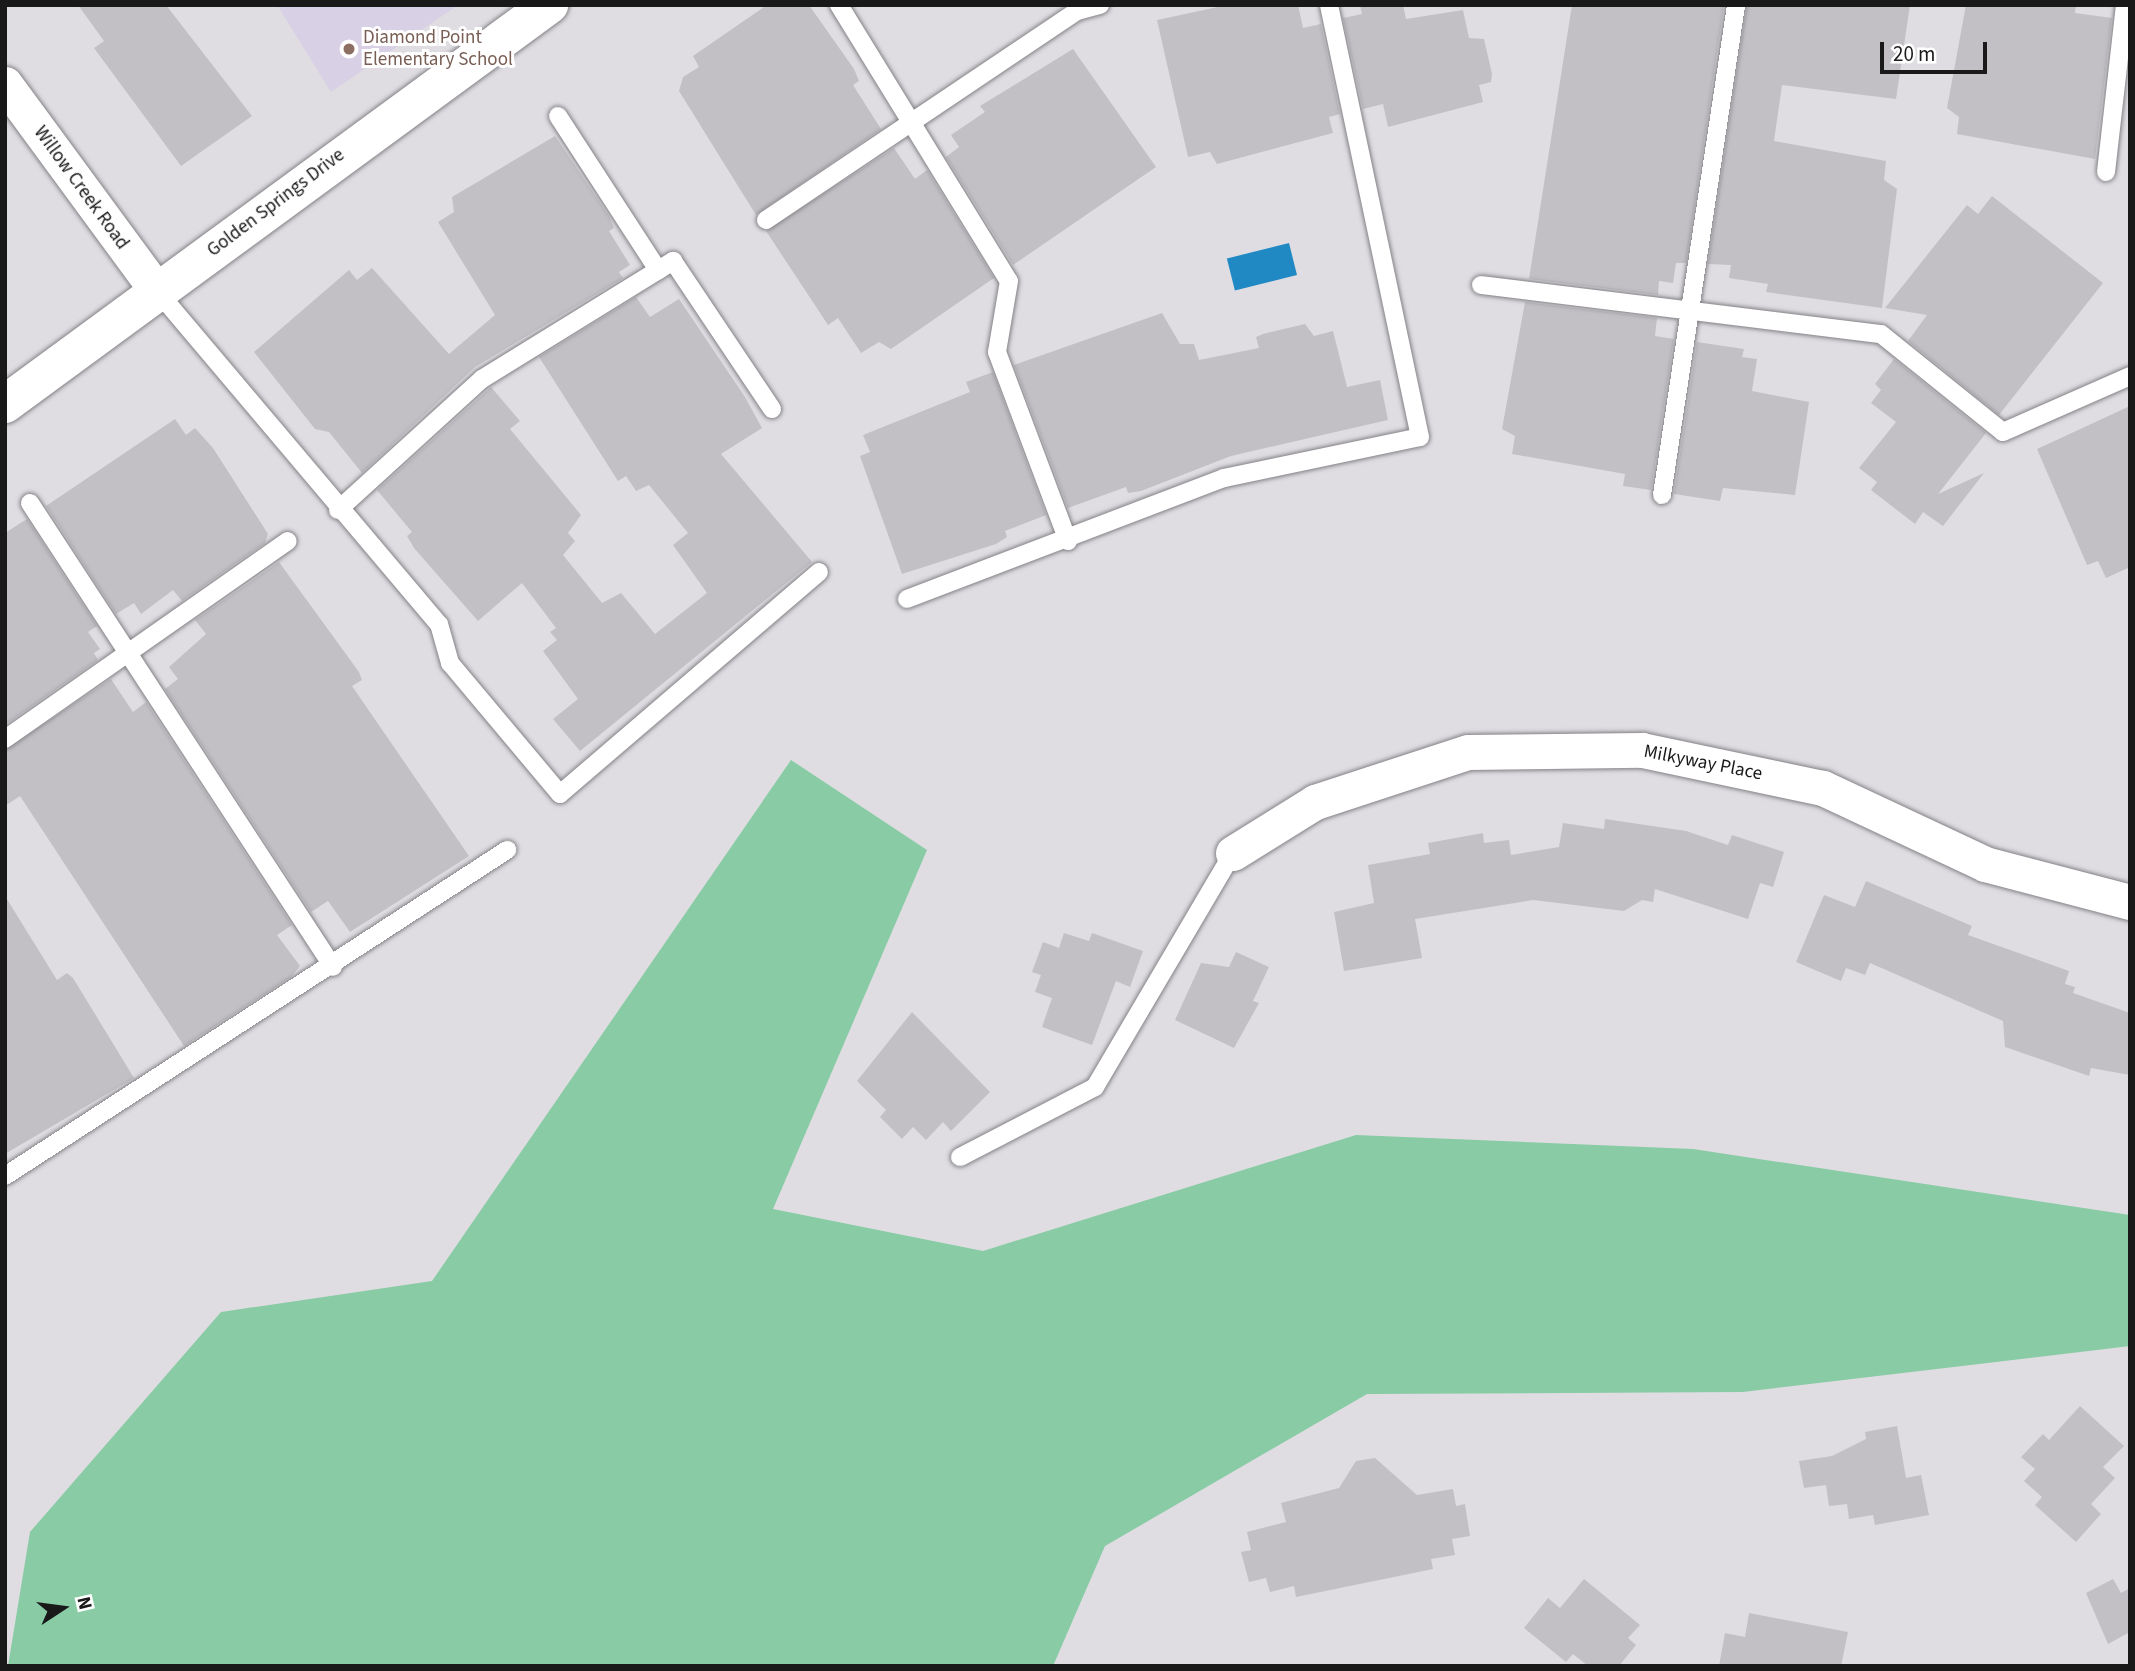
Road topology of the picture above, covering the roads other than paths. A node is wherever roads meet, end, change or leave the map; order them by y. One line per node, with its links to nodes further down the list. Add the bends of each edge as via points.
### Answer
1 (549, 5): 14 (main road, Golden Springs Drive)
2 (839, 5): 9 (lane)
3 (1100, 5): 9 (lane, via 1077,11)
4 (1329, 5): 23 (lane, via 1420,437 1224,478)
5 (1736, 5): 15 (lane)
6 (2126, 10): 10 (lane)
7 (5, 84): 14 (street, Willow Creek Road)
8 (558, 116): 12 (lane)
9 (908, 123): 11 (lane); 23 (lane, via 1009,281 997,352)
10 (2106, 173)
11 (766, 220)
12 (659, 270): 18 (lane, via 673,261); 21 (lane, via 482,379)
13 (1481, 285): 15 (lane)
14 (158, 292): 17 (main road, Golden Springs Drive); 21 (lane)
15 (1690, 311): 16 (lane, via 1881,334 2003,432); 19 (lane)
16 (2130, 376)
17 (5, 404)
18 (772, 409)
19 (1662, 495)
20 (30, 503): 26 (lane)
21 (338, 510): 24 (lane, via 439,624 450,663 560,794)
22 (288, 541): 26 (lane)
23 (1068, 541): 25 (lane)
24 (819, 572)
25 (907, 599)
26 (127, 654): 27 (lane); 31 (lane)
27 (5, 739)
28 (508, 850): 31 (lane)
29 (1233, 853): 30 (street, Milkyway Place, via 1315,802 1468,752 1642,750 1823,788 1986,864); 32 (lane, via 1095,1087)
30 (2130, 902)
31 (333, 967): 33 (lane)
32 (960, 1157)
33 (5, 1176)

